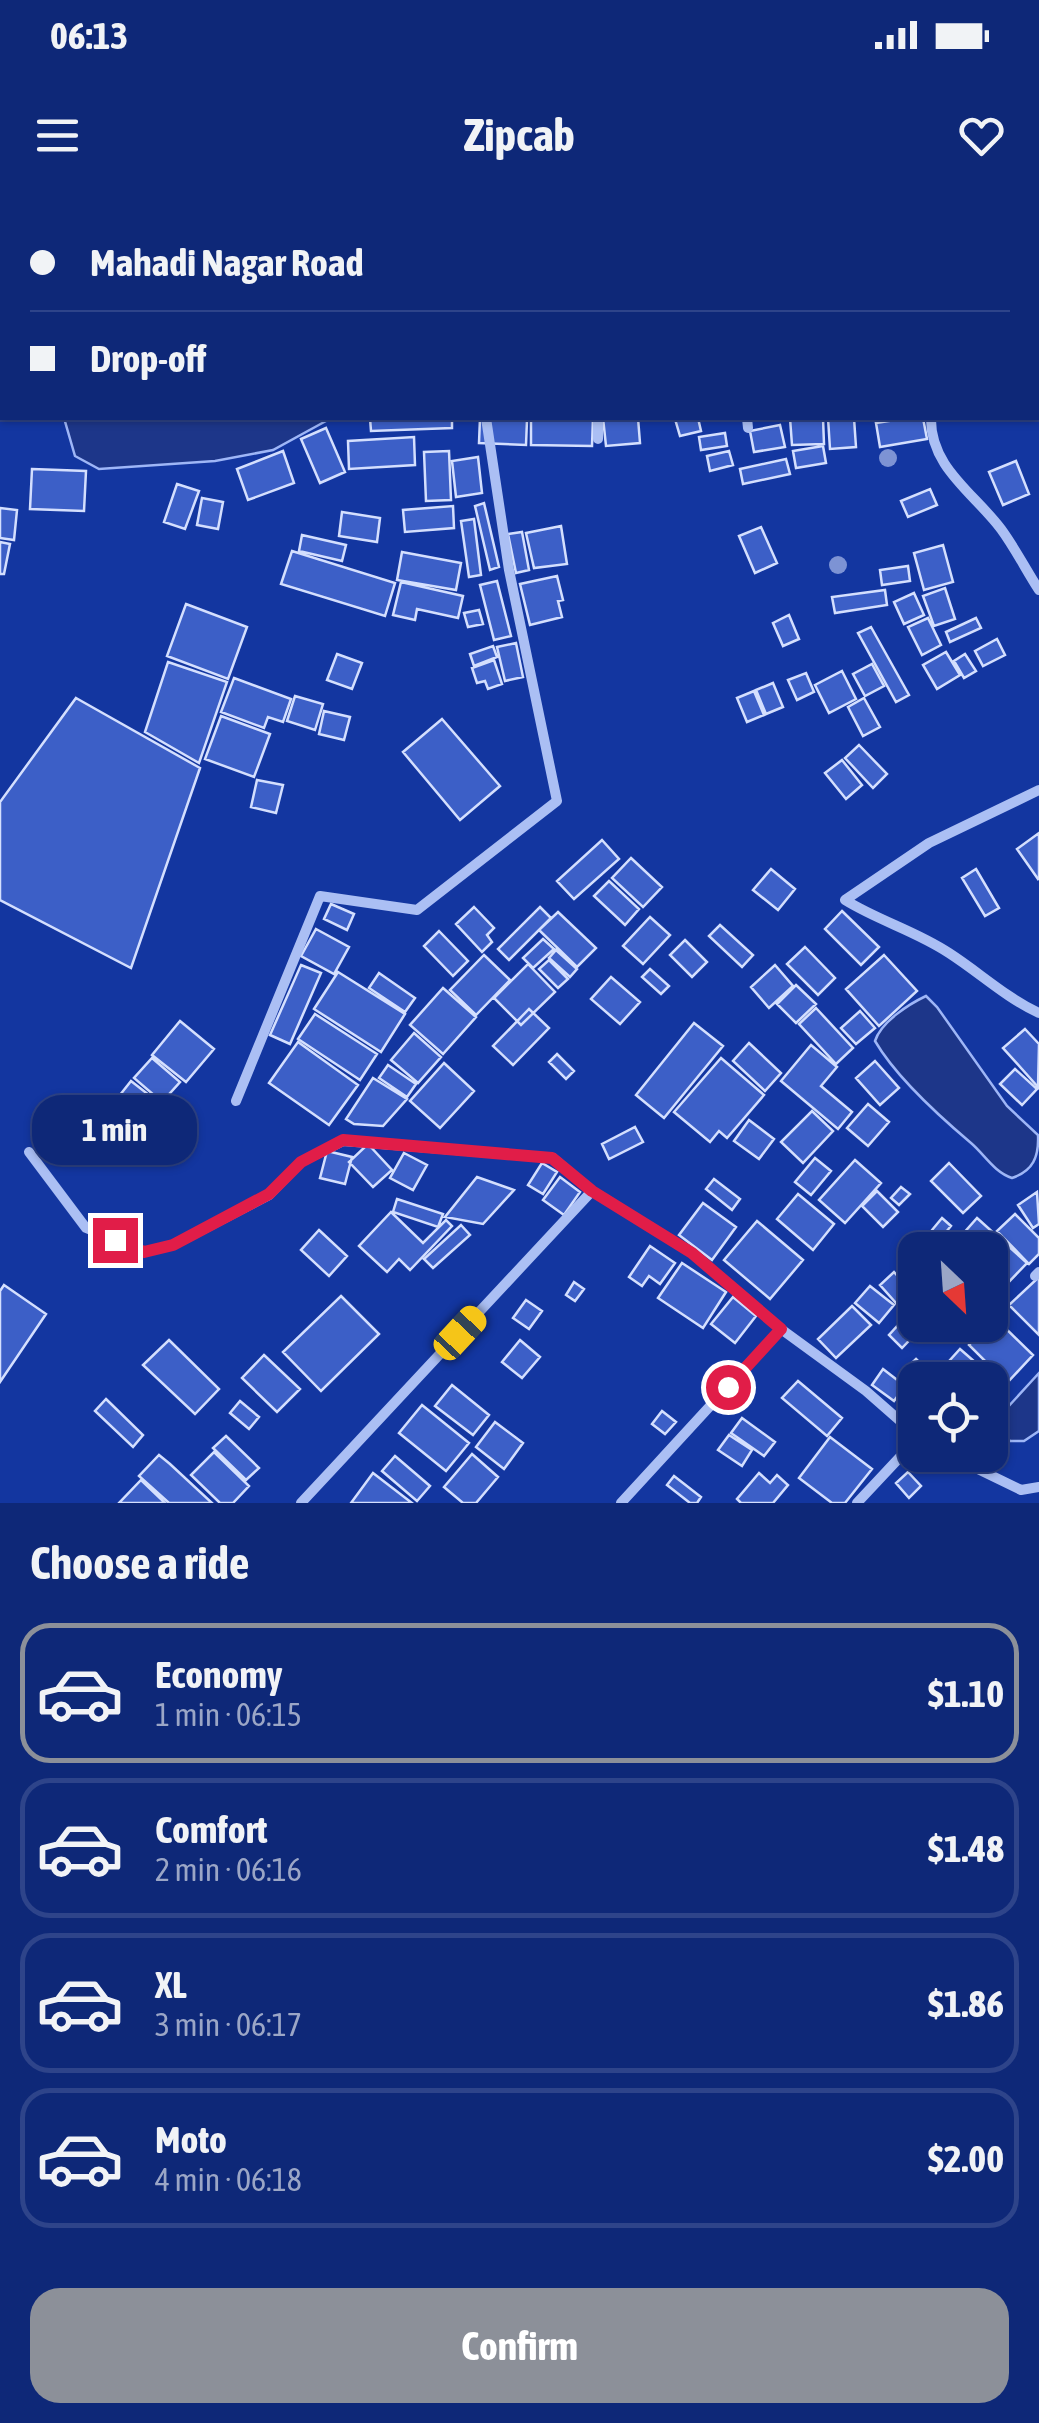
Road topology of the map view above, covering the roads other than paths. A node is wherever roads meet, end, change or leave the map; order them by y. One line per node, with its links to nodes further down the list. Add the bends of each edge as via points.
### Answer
1 (486, 420): 8 (street, via 509,570 557,800 417,910 320,896)
2 (598, 420): 4 (street)
3 (931, 420): 5 (street, via 940,458 1003,532)
4 (598, 438)
5 (1039, 590)
6 (1039, 790): 7 (street, via 930,843 845,900 928,940)
7 (1039, 1013)
8 (236, 1101)
9 (29, 1152): 10 (street, via 86,1228 144,1252 173,1245 269,1194 301,1162 343,1140 552,1158)
10 (592, 1191): 11 (street, via 692,1253); 16 (street)
11 (781, 1329): 12 (street); 17 (street)
12 (898, 1422)
13 (898, 1457): 18 (street)
14 (984, 1472): 15 (street, via 1021,1490)
15 (1039, 1487)
16 (301, 1503)
17 (621, 1503)
18 (857, 1503)

